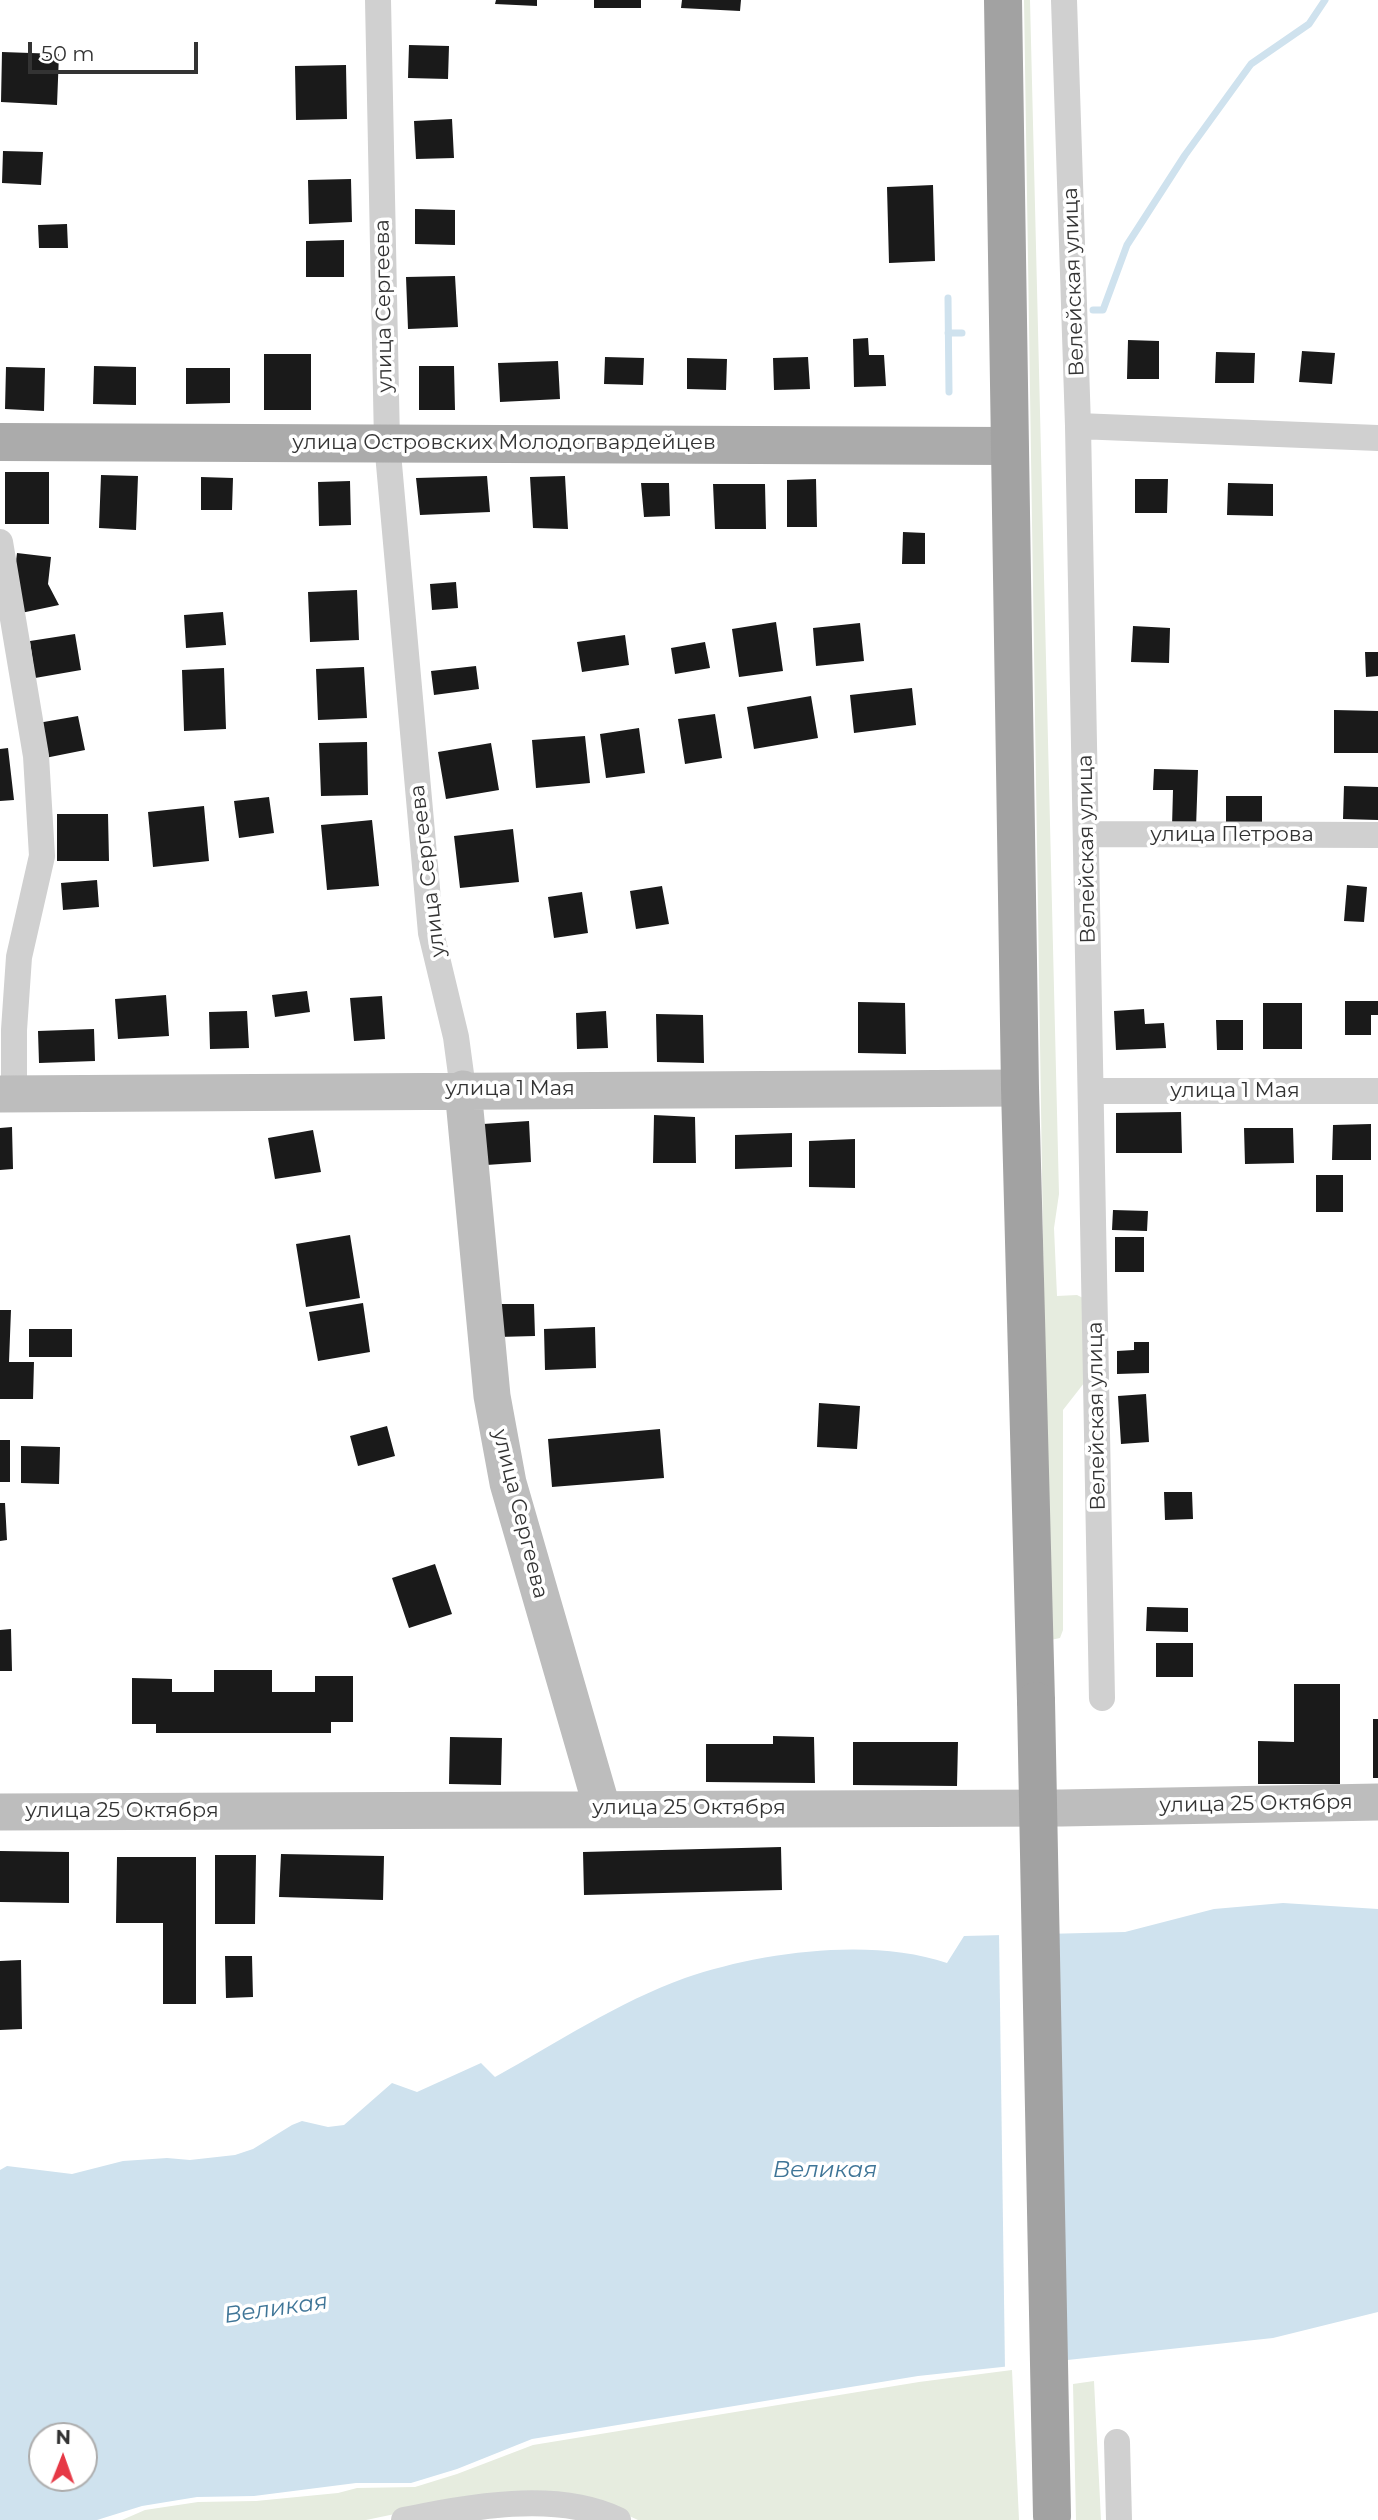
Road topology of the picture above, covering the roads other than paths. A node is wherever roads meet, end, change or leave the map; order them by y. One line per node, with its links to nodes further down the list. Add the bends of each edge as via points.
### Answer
1 (377, 0): 7 (street, улица Сергеева)
2 (1003, 0): 8 (highway)
3 (1065, 0): 4 (street, Велейская улица)
4 (1078, 426): 5 (street); 10 (street, Велейская улица)
5 (1378, 438)
6 (0, 442): 7 (main road, улица Островских Молодогвардейцев)
7 (387, 442): 8 (main road, улица Островских Молодогвардейцев); 13 (street, улица Сергеева, via 431,933 456,1037)
8 (1009, 446): 12 (highway)
9 (0, 542): 16 (street, via 36,756 42,856 19,957)
10 (1086, 834): 11 (street, улица Петрова); 14 (street, Велейская улица)
11 (1378, 835)
12 (1020, 1088): 13 (main road, улица 1 Мая); 22 (highway, bridge)
13 (463, 1089): 16 (main road, улица 1 Мая); 19 (main road, улица Сергеева, via 492,1396 508,1483)
14 (1092, 1091): 15 (street, улица 1 Мая); 17 (street, Велейская улица)
15 (1378, 1091)
16 (7, 1094)
17 (1102, 1698)
18 (1378, 1802): 19 (main road, улица 25 Октября)
19 (602, 1808): 20 (main road, улица 25 Октября)
20 (0, 1812)
21 (1117, 2442): 25 (street)
22 (1052, 2518)
23 (404, 2520): 24 (street, via 458,2509 544,2503)
24 (618, 2520)
25 (1119, 2520)

